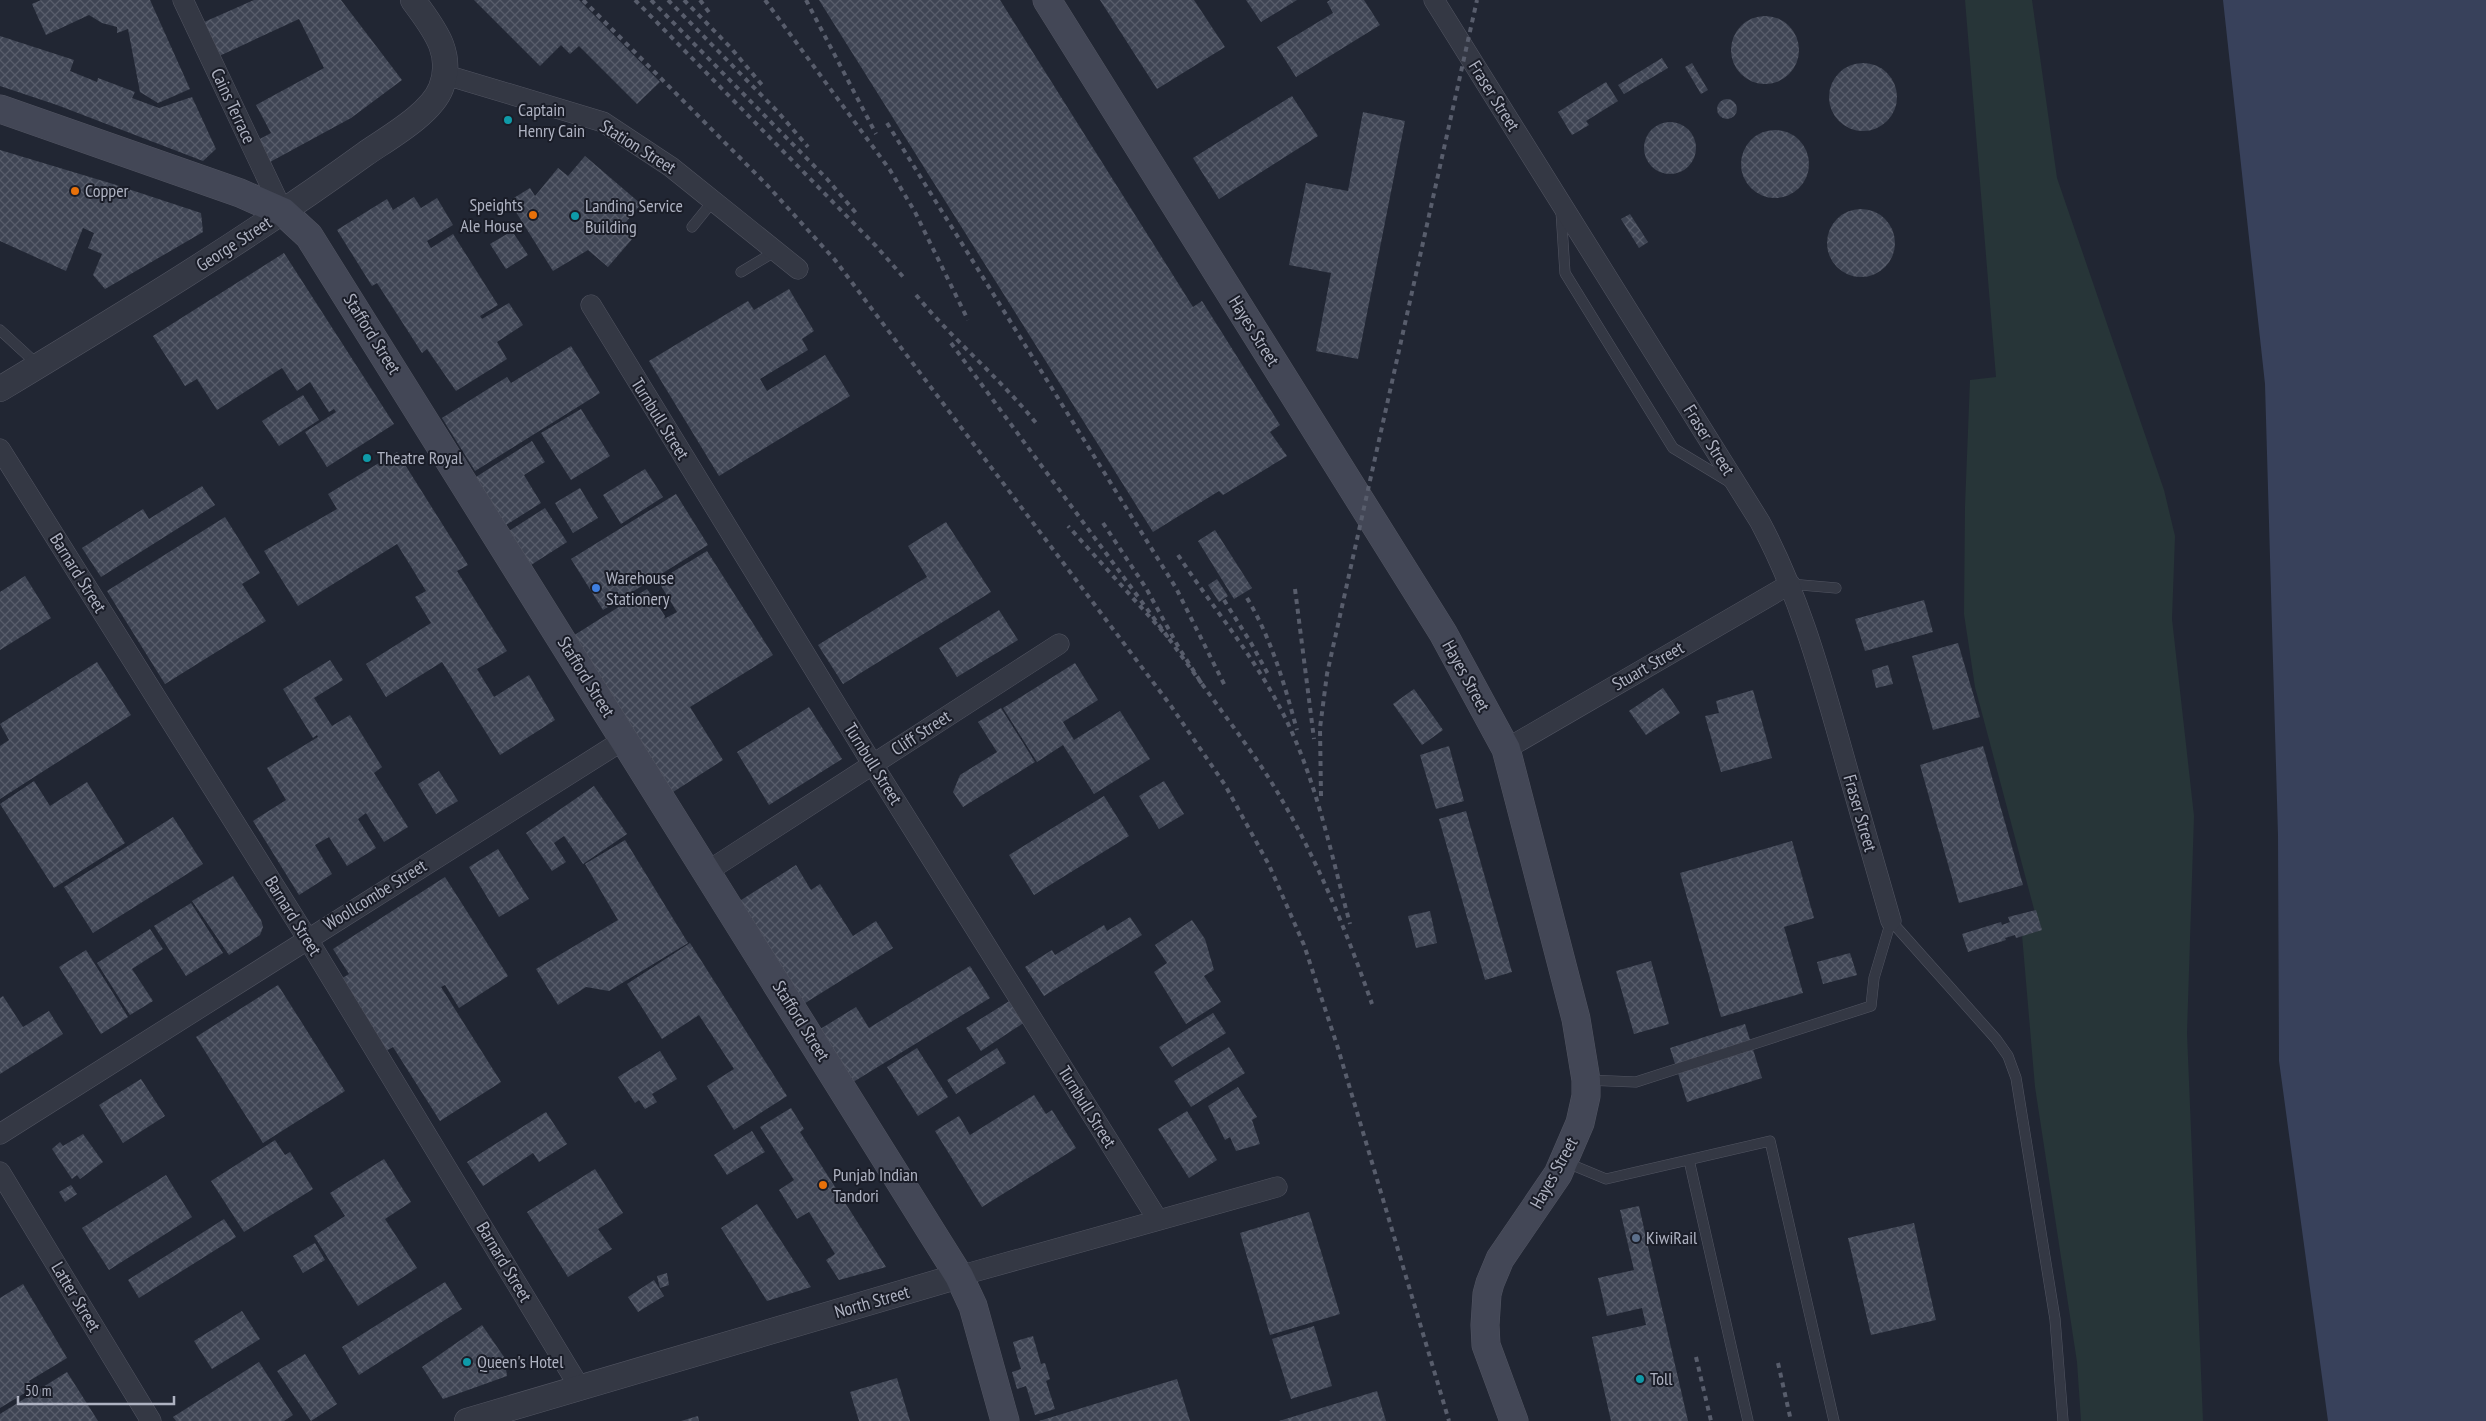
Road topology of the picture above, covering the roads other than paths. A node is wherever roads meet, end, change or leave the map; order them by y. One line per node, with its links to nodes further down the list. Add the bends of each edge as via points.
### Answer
1 (183, 0): 9 (street, Cains Terrace)
2 (412, 0): 5 (street, via 445,50)
3 (1047, 0): 24 (main road, Hayes Street, via 1443,634)
4 (1434, 0): 8 (street, Fraser Street)
5 (446, 75): 7 (street, Station Street, via 603,122 671,167); 9 (street, George Street, via 441,90 426,109)
6 (0, 109): 9 (main road, Stafford Street, via 240,193)
7 (714, 201): 10 (lane); 11 (street, Station Street)
8 (1561, 203): 19 (street, Fraser Street); 19 (lane, via 1566,272 1673,448)
9 (283, 212): 16 (street, George Street); 23 (main road, Stafford Street, via 320,251)
10 (692, 227)
11 (776, 251): 12 (street, Station Street); 13 (lane)
12 (798, 269)
13 (740, 272)
14 (590, 305): 25 (street, Turnbull Street)
15 (0, 330): 16 (lane)
16 (39, 366): 17 (street, George Street)
17 (0, 389)
18 (0, 449): 28 (street, Barnard Street)
19 (1738, 487): 20 (street, Fraser Street, via 1760,522)
20 (1790, 584): 21 (lane); 24 (street, Stuart Street); 27 (street, Fraser Street, via 1818,666)
21 (1836, 588)
22 (1059, 644): 25 (street, Cliff Street)
23 (625, 739): 26 (main road, Stafford Street); 28 (street, Woollcombe Street)
24 (1506, 749): 29 (main road, Hayes Street, via 1576,1019)
25 (873, 765): 26 (street, Cliff Street); 35 (street, Turnbull Street)
26 (708, 871): 36 (main road, Stafford Street)
27 (1891, 921): 29 (lane, via 1874,978 1871,1006 1636,1082); 44 (lane, via 1996,1039 2008,1056 2016,1078 2055,1319)
28 (307, 938): 30 (street, Woollcombe Street); 37 (street, Barnard Street)
29 (1586, 1080): 32 (main road, Hayes Street, via 1580,1123)
30 (0, 1134)
31 (1689, 1160): 32 (lane, via 1606,1179); 42 (lane); 43 (lane, via 1770,1141)
32 (1564, 1162): 41 (main road, Hayes Street, via 1500,1259 1490,1283 1486,1345)
33 (0, 1172): 38 (street, Latter Street)
34 (1277, 1187): 35 (street, North Street)
35 (1158, 1220): 36 (street, North Street)
36 (959, 1276): 37 (street, North Street); 40 (main road, Stafford Street, via 973,1306)
37 (580, 1388): 39 (street, North Street)
38 (151, 1421)
39 (467, 1421)
40 (1005, 1421)
41 (1514, 1421)
42 (1748, 1421)
43 (1834, 1421)
44 (2063, 1421)

